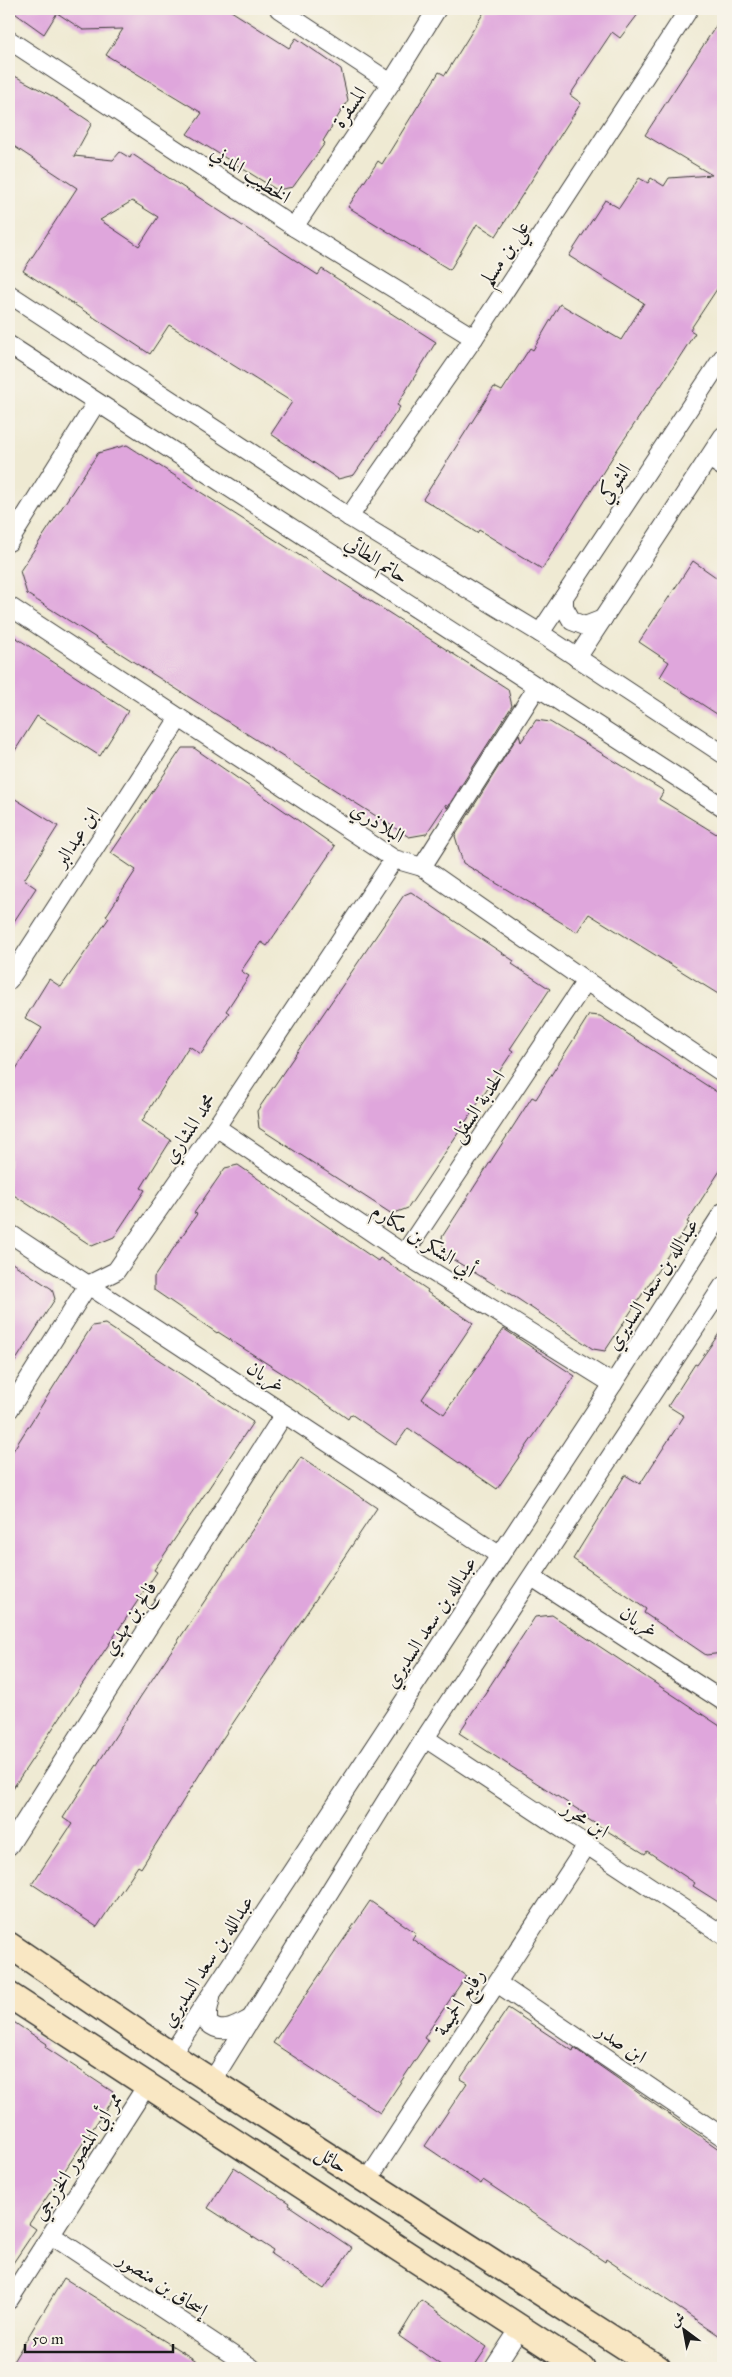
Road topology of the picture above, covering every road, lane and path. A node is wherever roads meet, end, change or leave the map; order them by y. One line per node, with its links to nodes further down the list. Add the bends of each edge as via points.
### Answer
1 (279, 9): 5 (street)
2 (437, 9): 5 (street, المسفرة)
3 (689, 9): 8 (street, علي بن مسلم)
4 (9, 40): 6 (street, الخطيب المدني)
5 (391, 83): 6 (street, المسفرة)
6 (294, 227): 8 (street, الخطيب المدني)
7 (9, 294): 14 (street, حاتم الطائي)
8 (474, 338): 14 (street, علي بن مسلم)
9 (9, 346): 11 (street, حاتم الطائي)
10 (723, 357): 16 (street, الشوكي)
11 (96, 403): 15 (street); 21 (street, حاتم الطائي)
12 (723, 436): 13 (street)
13 (716, 463): 18 (street)
14 (349, 517): 19 (street, حاتم الطائي)
15 (9, 542)
16 (564, 597): 18 (street, via 564,607 572,621 585,626); 19 (street, الشوكي)
17 (9, 606): 22 (street, البلاذري)
18 (602, 619): 20 (street)
19 (540, 633): 20 (street, حاتم الطائي)
20 (577, 658): 23 (street, حاتم الطائي)
21 (537, 687): 24 (street, حاتم الطائي); 26 (street)
22 (179, 718): 25 (street, البلاذري); 27 (street, ابن عبدالبر)
23 (723, 754)
24 (723, 807)
25 (394, 859): 26 (street, البلاذري); 30 (street, محمد المشاري)
26 (422, 867): 28 (street, البلاذري)
27 (9, 980)
28 (586, 981): 29 (street, البلاذري); 33 (street, الحدبة السفلى)
29 (723, 1073)
30 (216, 1127): 33 (street, أبي الشكر بن مكارم); 34 (street, محمد المشاري, via 116,1271)
31 (723, 1212): 36 (street, عبدالله بن سعد السديري)
32 (9, 1233): 34 (street, غريان)
33 (404, 1254): 36 (street, أبي الشكر بن مكارم)
34 (88, 1285): 37 (street); 38 (street, غريان)
35 (723, 1286): 40 (street)
36 (613, 1384): 39 (street, عبدالله بن سعد السديري)
37 (9, 1410)
38 (284, 1414): 39 (street, غريان); 44 (street, فالح بن مهدي)
39 (499, 1555): 48 (street, عبدالله بن سعد السديري)
40 (532, 1577): 41 (street, غريان); 42 (street)
41 (723, 1700)
42 (425, 1738): 43 (street, ابن محرز); 50 (street)
43 (587, 1845): 45 (street, ابن محرز); 47 (street, رفايع الحميمة)
44 (9, 1846)
45 (723, 1936)
46 (9, 1945): 51 (street, حائل)
47 (497, 1983): 54 (street, ابن صدر); 55 (street, رفايع الحميمة)
48 (213, 1992): 50 (street, via 208,2011 208,2023 213,2028 223,2031); 51 (street, عبدالله بن سعد السديري)
49 (9, 1995): 53 (street, حائل)
50 (250, 2019): 52 (street)
51 (171, 2055): 52 (street, حائل)
52 (212, 2082): 55 (street, حائل)
53 (148, 2085): 56 (street, ممر أبي المنصور الخزرجي); 58 (street, حائل)
54 (723, 2137)
55 (367, 2181): 62 (street, حائل)
56 (51, 2235): 57 (street, ممر أبي المنصور الخزرجي); 59 (street, إسحاق بن منصور)
57 (9, 2300)
58 (520, 2328): 60 (street); 61 (street, حائل)
59 (252, 2368)
60 (494, 2368)
61 (582, 2368)
62 (658, 2368)

